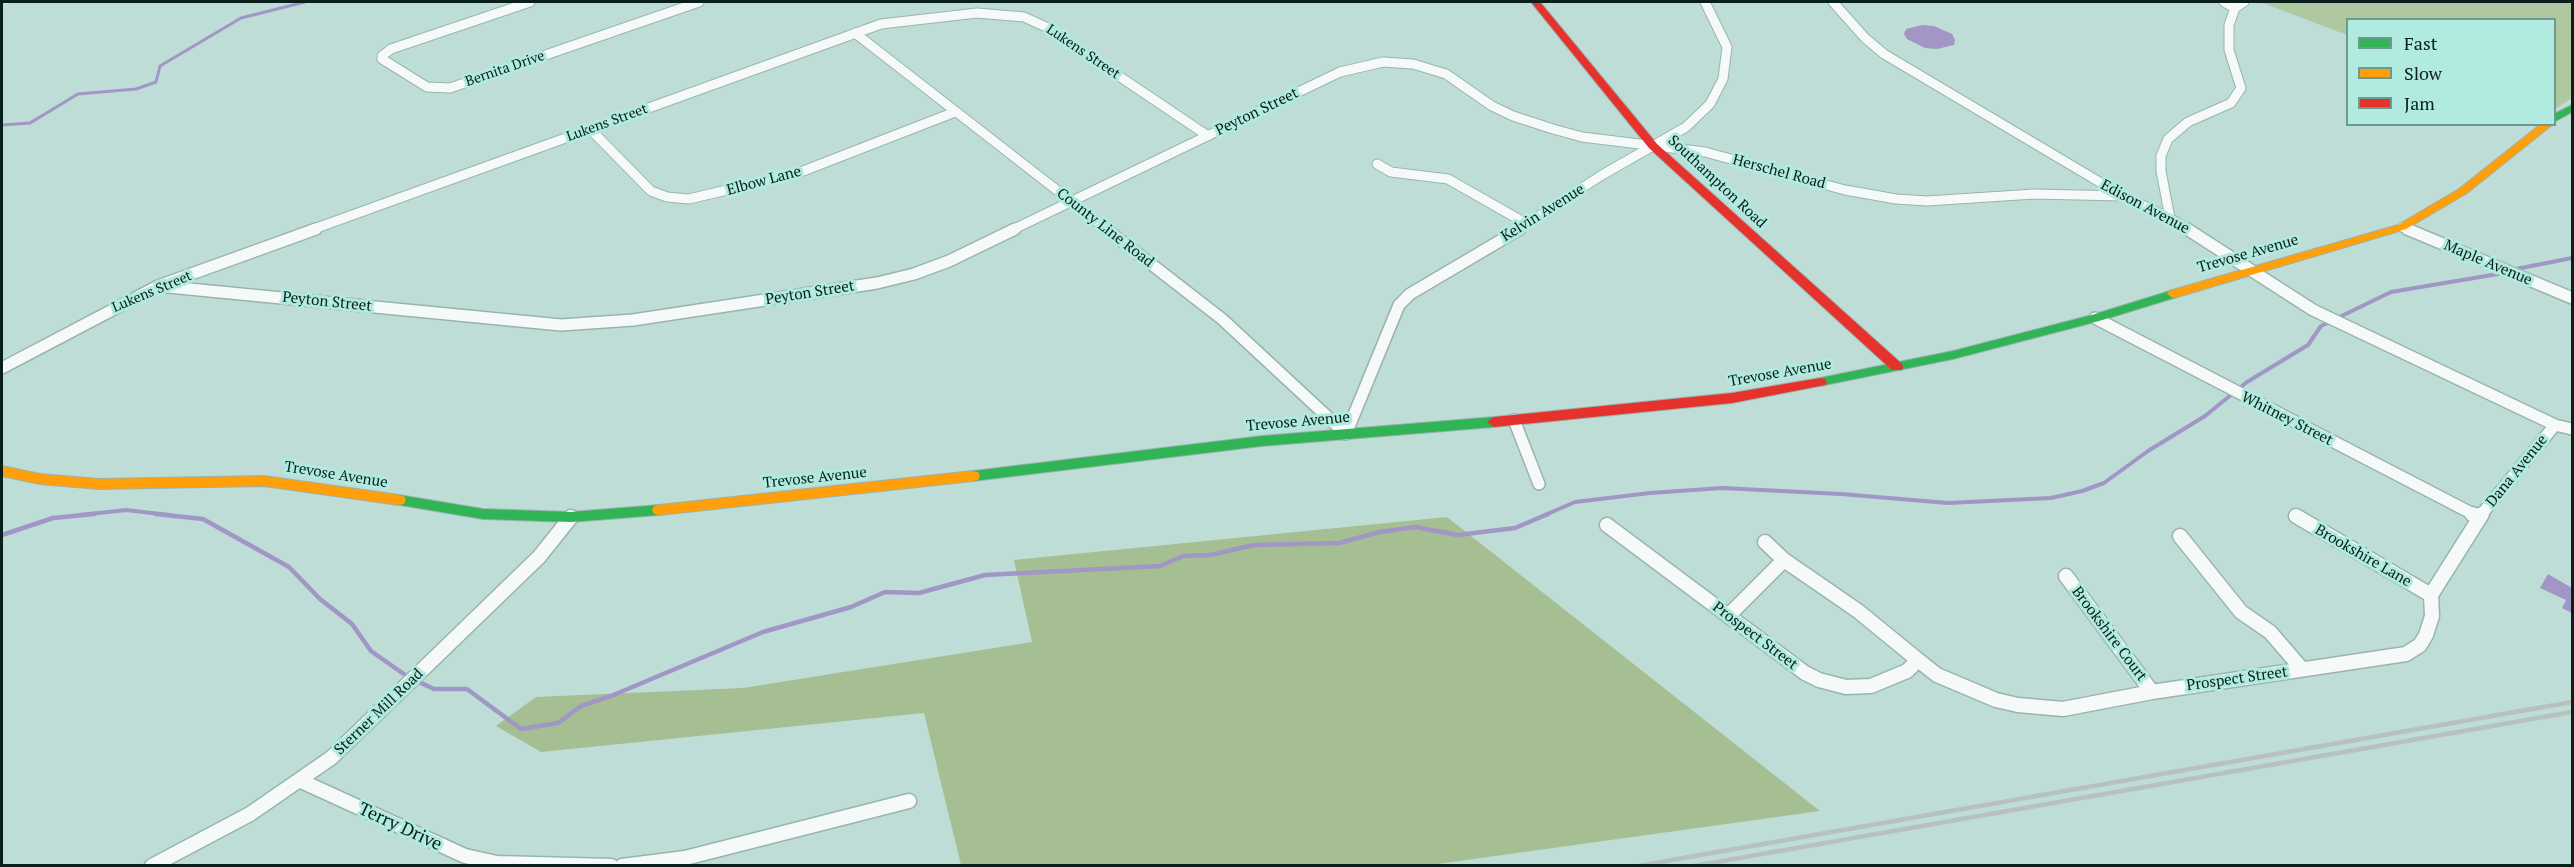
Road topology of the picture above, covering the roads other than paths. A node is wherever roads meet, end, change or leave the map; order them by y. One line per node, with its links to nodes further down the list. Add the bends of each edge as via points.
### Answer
1 (530, 2): 2 (street, Bernita Drive, via 391,49 382,59 427,87 450,88)
2 (699, 2)
3 (1535, 2): 17 (street, Southampton Road)
4 (1705, 2): 17 (street, Kelvin Avenue, via 1727,47 1723,79 1710,104 1686,127)
5 (1833, 2): 19 (street, Edison Avenue, via 1884,54)
6 (2224, 2): 8 (street)
7 (2244, 2): 8 (street)
8 (2235, 8): 21 (street, via 2229,25 2229,48 2241,88 2231,103 2188,122 2168,139 2161,163)
9 (855, 33): 12 (street, County Line Road); 15 (street, Lukens Street); 16 (street, Lukens Street, via 881,24 977,13 1024,17 1046,27)
10 (1416, 65): 16 (street, Peyton Street, via 1383,62 1340,72); 17 (street, Herschel Road, via 1446,74 1492,106 1532,123 1582,137)
11 (2572, 108): 13 (street)
12 (955, 112): 15 (street, Elbow Lane, via 798,172 689,199 651,191); 20 (street, County Line Road)
13 (2556, 119)
14 (2545, 126): 23 (street, Trevose Avenue, via 2463,191)
15 (590, 129): 25 (street, Lukens Street)
16 (1208, 136): 20 (street, Peyton Street)
17 (1653, 146): 19 (street, Herschel Road, via 1705,152 1845,190 1896,199 1928,201 2034,194); 22 (street, Kelvin Avenue); 28 (street, Southampton Road)
18 (1377, 164): 22 (street, via 1391,172 1448,179)
19 (2123, 196): 21 (street, Edison Avenue)
20 (1072, 202): 25 (street, Peyton Street, via 949,261 902,278 599,324 540,324); 33 (street, County Line Road, via 1222,319)
21 (2170, 218): 24 (street, Edison Avenue)
22 (1527, 224): 33 (street, Kelvin Avenue, via 1410,294 1399,305)
23 (2402, 227): 24 (street, Trevose Avenue); 26 (street, Maple Avenue)
24 (2251, 270): 27 (street, Trevose Avenue); 31 (street, Edison Avenue, via 2339,324)
25 (158, 286): 29 (street, Lukens Street)
26 (2572, 298)
27 (2095, 318): 28 (street, Trevose Avenue); 38 (street, Whitney Street)
28 (1897, 367): 30 (street, Trevose Avenue, via 1732,398)
29 (2, 368)
30 (1514, 420): 33 (street, Trevose Avenue); 35 (street)
31 (2555, 425): 32 (street, Edison Avenue); 38 (street, Dana Avenue)
32 (2572, 429)
33 (1346, 434): 37 (street, Trevose Avenue, via 801,496)
34 (2, 471): 37 (street, Trevose Avenue, via 99,484 264,481 443,510)
35 (1539, 484)
36 (2296, 516): 44 (street, Brookshire Lane)
37 (571, 517): 49 (street, Sterner Mill Road, via 539,557 348,743)
38 (2479, 517): 44 (street, Prospect Street)
39 (1607, 525): 45 (street, Prospect Street)
40 (2180, 536): 47 (street, via 2241,612 2270,632)
41 (1765, 542): 42 (street, Prospect Street)
42 (1784, 560): 45 (street); 46 (street, Prospect Street, via 1858,611)
43 (2066, 576): 48 (street, Brookshire Court)
44 (2431, 595): 47 (street, Prospect Street, via 2432,616 2426,635 2420,645 2406,654)
45 (1728, 616): 46 (street, Prospect Street, via 1805,673 1833,685 1883,683 1907,671)
46 (1918, 660): 48 (street, Prospect Street, via 1954,683 2018,705 2063,709)
47 (2302, 669): 48 (street, Prospect Street)
48 (2152, 692)
49 (301, 781): 51 (street, Sterner Mill Road, via 250,814); 52 (street, Terry Drive, via 465,856 497,863)
50 (909, 801): 53 (street, via 685,858)
51 (152, 866)
52 (611, 866)
53 (622, 866)

